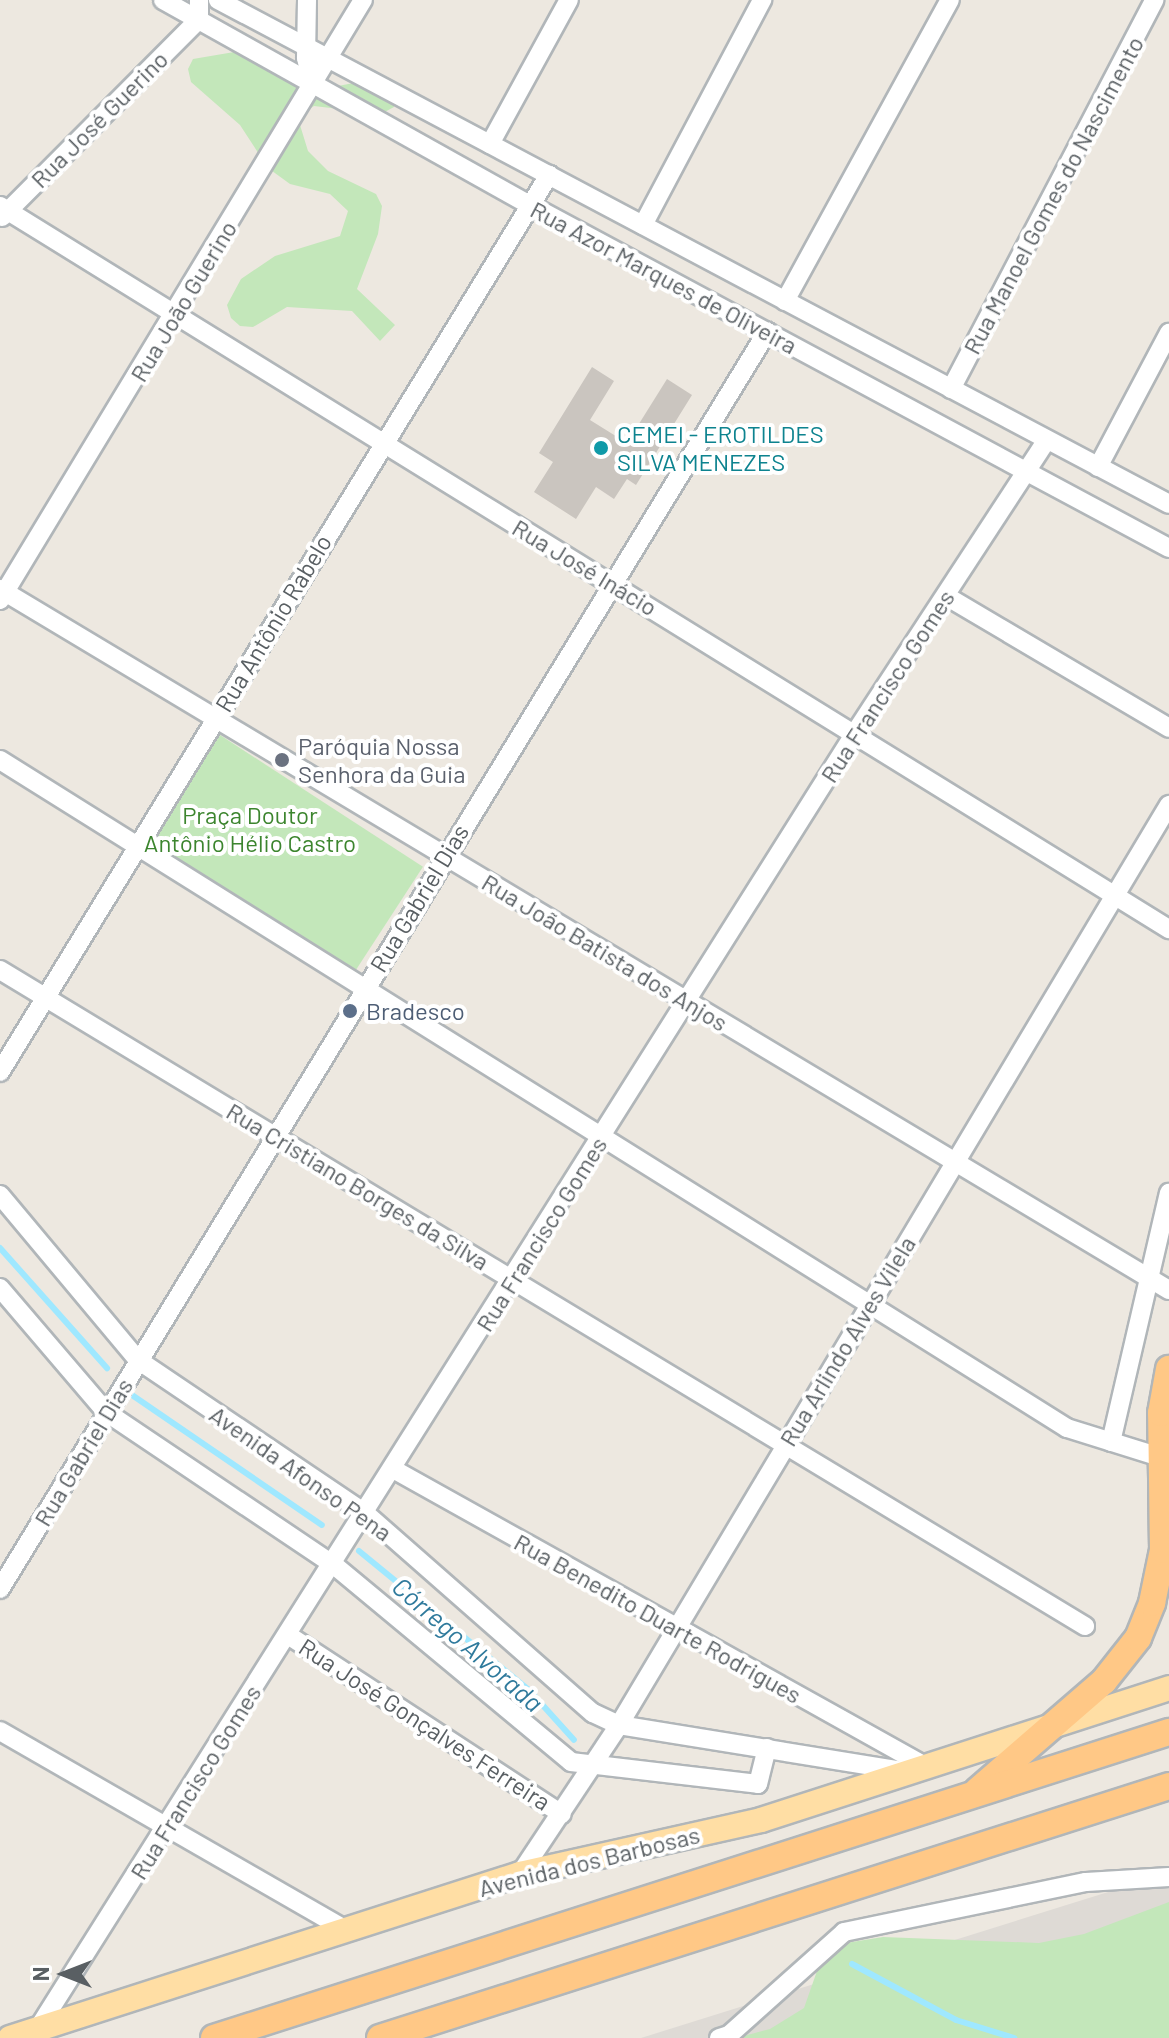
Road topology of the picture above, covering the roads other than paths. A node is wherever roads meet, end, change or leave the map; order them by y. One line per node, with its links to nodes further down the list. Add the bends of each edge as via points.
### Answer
1 (163, 0): 10 (street, Rua Azor Marques de Oliveira)
2 (199, 0): 10 (street)
3 (218, 0): 11 (street, Rua Azor Marques de Oliveira)
4 (307, 0): 11 (street)
5 (363, 0): 12 (street, Rua João Guerino)
6 (569, 0): 14 (street)
7 (762, 0): 18 (street)
8 (950, 0): 21 (street)
9 (1154, 0): 27 (street, Rua Manoel Gomes do Nascimento)
10 (199, 19): 13 (street, Rua Azor Marques de Oliveira); 17 (street, Rua José Guerino)
11 (306, 47): 12 (street, Rua Azor Marques de Oliveira); 13 (street)
12 (330, 60): 13 (street, Rua João Guerino); 14 (street, Rua Azor Marques de Oliveira)
13 (313, 86): 16 (street, Rua Azor Marques de Oliveira); 22 (street, Rua João Guerino)
14 (490, 144): 15 (street, Rua Azor Marques de Oliveira)
15 (549, 175): 16 (street, Rua Antônio Rabelo); 18 (street, Rua Azor Marques de Oliveira)
16 (530, 205): 20 (street, Rua Azor Marques de Oliveira); 29 (street, Rua Antônio Rabelo)
17 (3, 212): 22 (street, Rua José Inácio)
18 (643, 225): 19 (street, Rua Azor Marques de Oliveira)
19 (729, 271): 20 (street); 21 (street, Rua Azor Marques de Oliveira)
20 (710, 301): 23 (street, Rua Azor Marques de Oliveira)
21 (785, 301): 25 (street, Rua Azor Marques de Oliveira)
22 (176, 313): 29 (street, Rua José Inácio); 35 (street, Rua João Guerino)
23 (767, 332): 26 (street, Rua Azor Marques de Oliveira); 34 (street, Rua Gabriel Dias)
24 (1169, 333): 30 (street)
25 (889, 356): 26 (street); 27 (street, Rua Azor Marques de Oliveira)
26 (872, 388): 31 (street, Rua Azor Marques de Oliveira)
27 (951, 389): 28 (street, Rua Azor Marques de Oliveira)
28 (1047, 440): 30 (street, Rua Azor Marques de Oliveira); 31 (street, Rua Francisco Gomes)
29 (382, 443): 34 (street, Rua José Inácio); 37 (street, Rua Antônio Rabelo)
30 (1098, 467): 32 (street, Rua Azor Marques de Oliveira)
31 (1028, 472): 33 (street, Rua Azor Marques de Oliveira); 36 (street, Rua Francisco Gomes)
32 (1169, 504)
33 (1169, 548)
34 (613, 583): 39 (street, Rua José Inácio); 43 (street, Rua Gabriel Dias)
35 (2, 594): 37 (street, Rua João Batista dos Anjos)
36 (946, 596): 38 (street); 39 (street, Rua Francisco Gomes)
37 (216, 718): 42 (street, Rua Antônio Rabelo); 43 (street, Rua João Batista dos Anjos)
38 (1169, 728)
39 (855, 733): 44 (street, Rua José Inácio); 49 (street, Rua Francisco Gomes)
40 (0, 760): 42 (street)
41 (1169, 805): 44 (street, Rua Arlindo Alves Vilela)
42 (140, 846): 47 (street); 48 (street, Rua Antônio Rabelo)
43 (444, 856): 47 (street, Rua Gabriel Dias); 49 (street, Rua João Batista dos Anjos)
44 (1116, 894): 45 (street, Rua José Inácio); 53 (street, Rua Arlindo Alves Vilela)
45 (1169, 929)
46 (0, 970): 48 (street, Rua Cristiano Borges da Silva)
47 (365, 987): 51 (street); 52 (street, Rua Gabriel Dias)
48 (46, 998): 50 (street, Rua Antônio Rabelo); 52 (street, Rua Cristiano Borges da Silva)
49 (688, 1000): 51 (street, Rua Francisco Gomes); 53 (street, Rua João Batista dos Anjos)
50 (0, 1072)
51 (605, 1134): 56 (street, Rua Francisco Gomes); 60 (street)
52 (274, 1137): 56 (street, Rua Cristiano Borges da Silva); 61 (street, Rua Gabriel Dias)
53 (954, 1163): 57 (street, Rua João Batista dos Anjos); 60 (street, Rua Arlindo Alves Vilela)
54 (1169, 1193): 57 (street)
55 (0, 1195): 61 (street, Avenida Afonso Pena)
56 (514, 1278): 64 (street, Rua Cristiano Borges da Silva); 67 (street, Rua Francisco Gomes)
57 (1149, 1281): 59 (street, Rua João Batista dos Anjos); 65 (street)
58 (0, 1288): 63 (street)
59 (1169, 1290)
60 (868, 1307): 64 (street, Rua Arlindo Alves Vilela); 65 (street, via 1067,1428)
61 (138, 1360): 63 (street, Rua Gabriel Dias); 68 (street, Avenida Afonso Pena)
62 (1169, 1369): 66 (highway)
63 (106, 1412): 70 (street); 71 (street, Rua Gabriel Dias)
64 (787, 1442): 72 (street, Rua Cristiano Borges da Silva); 73 (street, Rua Arlindo Alves Vilela)
65 (1111, 1442): 66 (street)
66 (1160, 1457): 69 (highway)
67 (393, 1469): 68 (street, Rua Francisco Gomes); 73 (street, Rua Benedito Duarte Rodrigues)
68 (365, 1513): 70 (street, Rua Francisco Gomes); 76 (street, Avenida Afonso Pena, via 593,1713)
69 (1166, 1556): 77 (highway, via 1138,1638 1104,1681)
70 (334, 1565): 74 (street, Rua Francisco Gomes); 81 (street, via 571,1762)
71 (0, 1589)
72 (1085, 1626)
73 (673, 1629): 76 (street, Rua Arlindo Alves Vilela); 82 (street, Rua Benedito Duarte Rodrigues)
74 (288, 1635): 86 (street, Rua José Gonçalves Ferreira); 88 (street, Rua Francisco Gomes)
75 (1169, 1688): 77 (main road, Avenida dos Barbosas)
76 (619, 1725): 80 (street, Avenida Afonso Pena); 81 (street, Rua Arlindo Alves Vilela)
77 (1047, 1726): 82 (main road, Avenida dos Barbosas); 85 (highway)
78 (0, 1731): 88 (street)
79 (1169, 1732): 85 (highway)
80 (767, 1748): 82 (street, Avenida Afonso Pena); 83 (street)
81 (591, 1765): 83 (street); 86 (street, Rua Arlindo Alves Vilela)
82 (916, 1769): 87 (main road, Avenida dos Barbosas)
83 (758, 1784): 87 (street)
84 (1169, 1786): 95 (highway)
85 (971, 1796): 94 (highway)
86 (562, 1814): 89 (street, Rua Arlindo Alves Vilela)
87 (761, 1820): 89 (main road, Avenida dos Barbosas)
88 (165, 1829): 91 (street); 92 (street, Rua Francisco Gomes)
89 (520, 1874): 91 (main road, Avenida dos Barbosas)
90 (1169, 1877): 96 (street, via 1086,1882 844,1932 729,2035)
91 (348, 1931): 92 (main road, Avenida dos Barbosas)
92 (37, 2030): 93 (main road, Avenida dos Barbosas)
93 (10, 2038)
94 (214, 2038)
95 (380, 2038)
96 (719, 2038)

